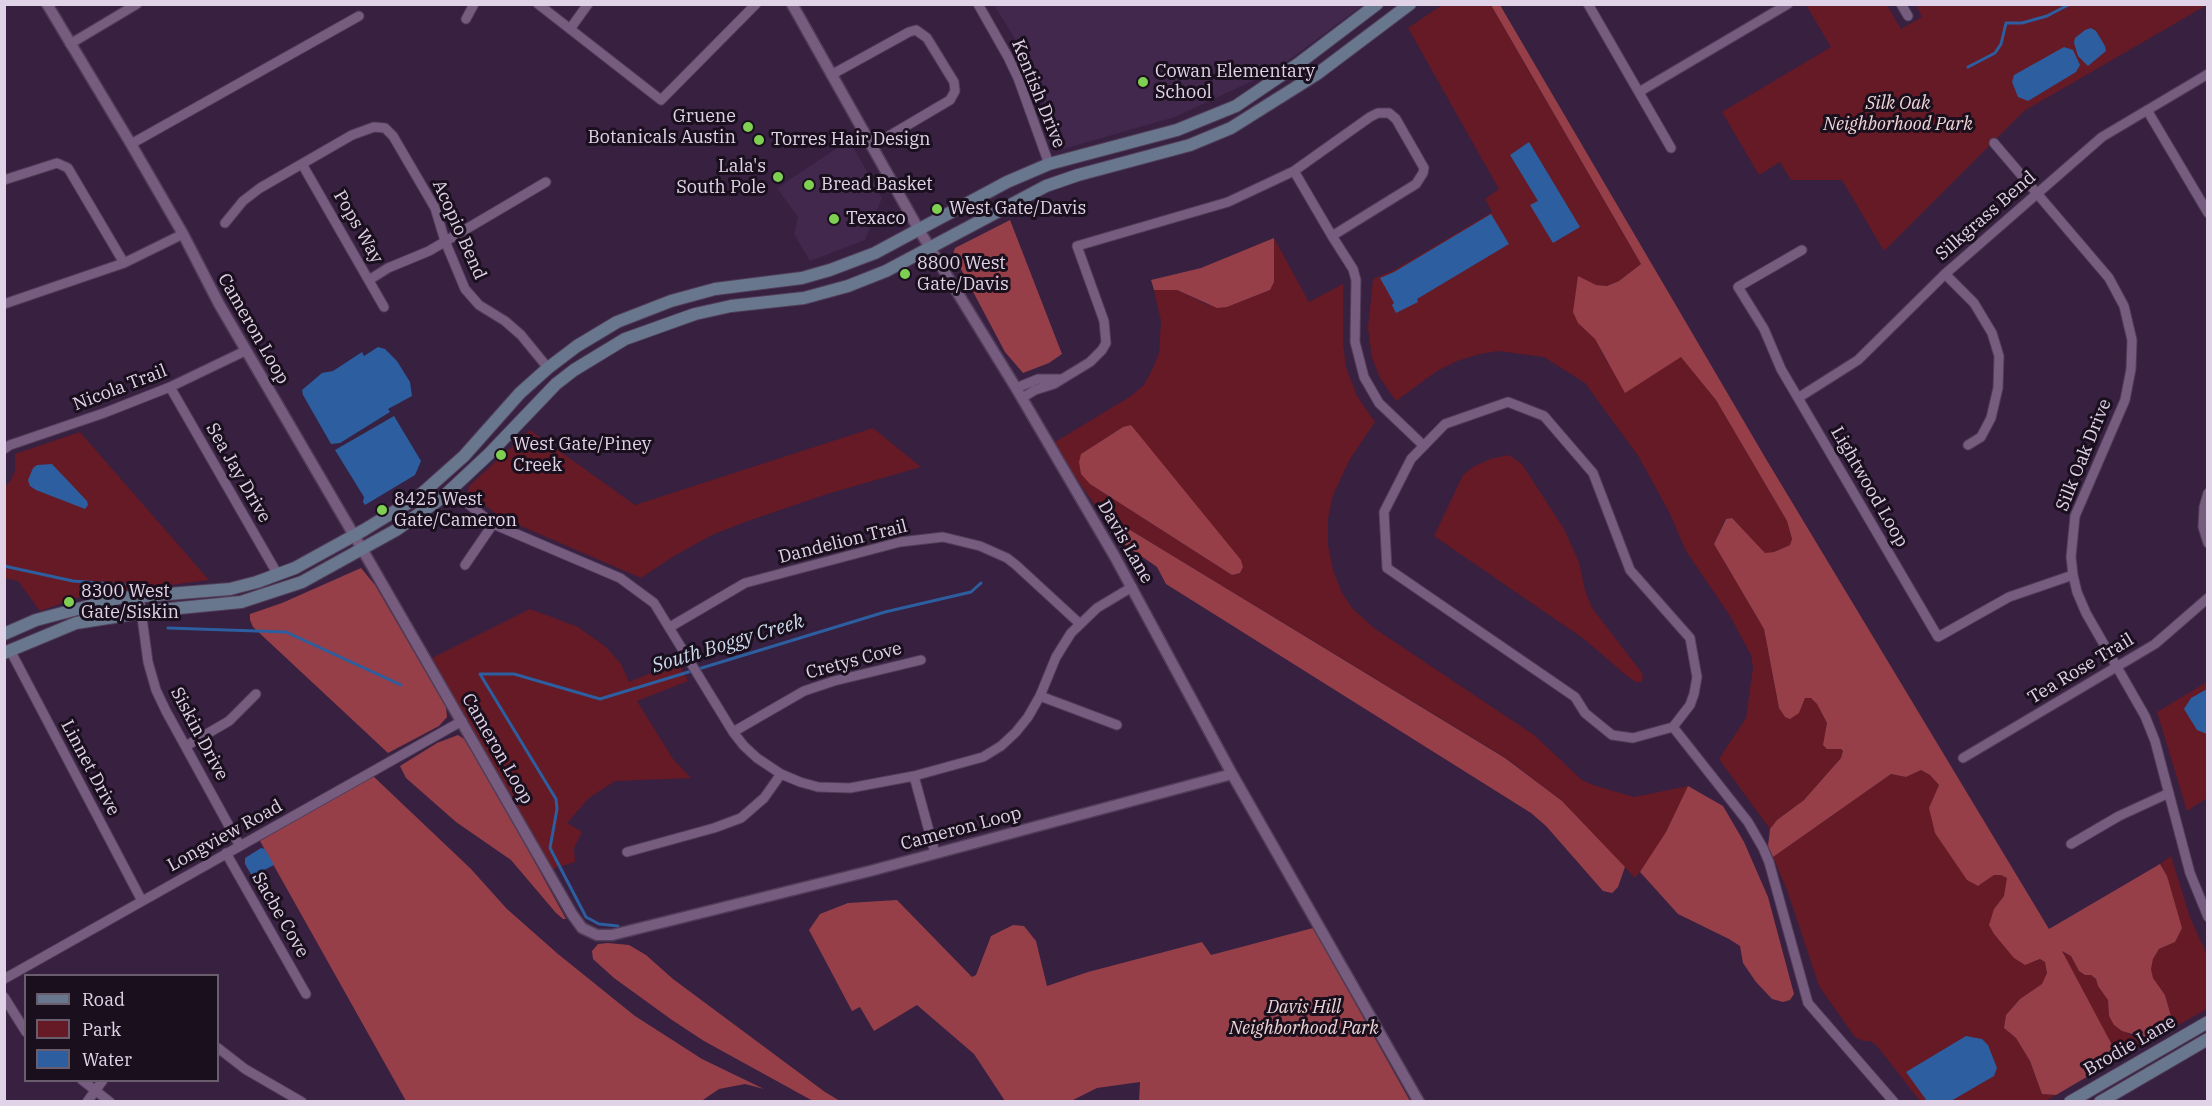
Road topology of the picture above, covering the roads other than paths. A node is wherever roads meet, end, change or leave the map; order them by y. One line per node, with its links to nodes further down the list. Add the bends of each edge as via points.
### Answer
1 (47, 4): 18 (street, Cameron Loop)
2 (137, 4): 18 (street)
3 (474, 4): 16 (street)
4 (538, 4): 17 (street)
5 (588, 4): 17 (street)
6 (756, 4): 17 (street, via 661,100)
7 (792, 4): 21 (street, Davis Lane)
8 (978, 4): 32 (street, Kentish Drive, via 1018,78)
9 (1377, 4): 19 (main road)
10 (1410, 4): 24 (main road, via 1317,74)
11 (1588, 4): 22 (street)
12 (1788, 4): 22 (street)
13 (1901, 4): 15 (street)
14 (359, 16): 27 (street)
15 (1908, 16)
16 (466, 19)
17 (570, 29)
18 (70, 44): 27 (street, Cameron Loop)
19 (1298, 64): 24 (main road, via 1296,77); 25 (main road, via 1236,106 1177,130)
20 (2208, 74): 23 (street, Silkgrass Bend)
21 (831, 75): 28 (street, Davis Lane); 28 (street, via 916,30 927,38 954,82 950,100)
22 (1639, 92): 29 (street)
23 (2147, 110): 36 (street, Silkgrass Bend, via 2102,137); 37 (street)
24 (1242, 121): 30 (main road, via 1199,142)
25 (1128, 142): 30 (main road); 32 (main road)
26 (1994, 143): 36 (street, Silk Oak Drive)
27 (131, 144): 40 (street, Cameron Loop)
28 (872, 146): 39 (street, Davis Lane)
29 (1671, 148)
30 (1150, 156): 43 (main road, via 1046,186)
31 (302, 164): 38 (street, Acopio Bend, via 250,195); 42 (street, Acopio Bend, via 352,135 374,127 385,128 435,208); 47 (street, Pops Way)
32 (1049, 164): 39 (main road)
33 (1294, 171): 41 (street); 41 (street, via 1378,112 1396,119 1424,168 1420,179); 53 (street, via 1228,202 1077,246 1099,301 1107,338 1090,362)
34 (4, 180): 45 (street, via 57,163 68,168)
35 (546, 182): 42 (street)
36 (2038, 193): 46 (street, Silkgrass Bend); 70 (street, Silk Oak Drive, via 2109,278 2124,306 2132,340 2125,400 2075,516)
37 (2208, 213)
38 (225, 223)
39 (919, 230): 43 (street, Davis Lane); 50 (main road, via 830,270 802,278 715,289 671,301)
40 (183, 234): 45 (street); 51 (street, Cameron Loop)
41 (1332, 236): 61 (street, via 1355,274 1355,342 1364,377 1379,403)
42 (445, 240): 47 (street); 52 (street, Acopio Bend, via 472,298 508,324)
43 (930, 248): 54 (main road, via 848,286 804,298 731,306 656,327 625,339); 56 (street, Davis Lane)
44 (1802, 250): 58 (street, Lightwood Loop, via 1738,287)
45 (124, 263): 48 (street)
46 (1945, 274): 58 (street, Silkgrass Bend, via 1858,360); 60 (street, via 1974,303 1992,333 1999,356 1998,388 1991,418 1981,437)
47 (369, 280): 49 (street, Pops Way)
48 (4, 304)
49 (384, 307)
50 (606, 329): 52 (main road); 54 (main road, via 564,367)
51 (245, 351): 55 (street, Nicola Trail); 66 (street, Cameron Loop)
52 (548, 368): 59 (main road, via 549,378 514,417); 66 (main road, via 441,479)
53 (1059, 379): 56 (street, via 1038,379); 57 (street)
54 (561, 380): 59 (main road)
55 (170, 387): 62 (street, Nicola Trail); 71 (street, Sea Jay Drive)
56 (1016, 388): 57 (street, Davis Lane)
57 (1022, 398): 72 (street, Davis Lane)
58 (1798, 398): 70 (street, Lightwood Loop, via 1938,637 2009,597)
59 (508, 434): 63 (main road)
60 (1968, 445)
61 (1424, 446): 86 (street, via 1411,459 1384,512 1387,568 1575,697 1585,713 1612,735 1633,738); 86 (street, via 1445,424 1508,402 1544,416 1593,473 1630,570 1690,638 1697,677 1694,694)
62 (4, 449)
63 (451, 490): 65 (street); 68 (main road, via 416,518)
64 (2208, 493): 67 (street, via 2203,527)
65 (493, 524): 69 (street); 77 (street, via 620,578 654,603)
66 (354, 536): 68 (street, Cameron Loop); 71 (main road)
67 (2208, 543)
68 (363, 549): 75 (main road, via 302,582 241,602); 84 (street, Cameron Loop)
69 (465, 565)
70 (2073, 574): 81 (street, Silk Oak Drive, via 2086,613)
71 (278, 575): 73 (main road, via 230,589)
72 (1132, 587): 76 (street); 91 (street, Davis Lane)
73 (139, 595): 75 (street, Siskin Drive); 78 (main road, via 45,618)
74 (2208, 598): 81 (street, Tea Rose Trail, via 2164,637)
75 (141, 612): 79 (main road, via 76,623); 88 (street, Siskin Drive, via 156,690)
76 (1079, 623): 77 (street, Dandelion Trail, via 1007,558 944,537 900,542 745,583); 83 (street, via 1056,657)
77 (670, 627): 87 (street)
78 (4, 634)
79 (7, 651): 99 (street, Linnet Drive)
80 (921, 660): 87 (street, Cretys Cove, via 804,691)
81 (2118, 667): 89 (street, Tea Rose Trail); 93 (street, Silk Oak Drive, via 2145,716)
82 (256, 694): 88 (street, via 229,721)
83 (1040, 696): 85 (street); 92 (street, via 1016,732 992,751)
84 (462, 721): 95 (street, Longview Road); 98 (street, Cameron Loop, via 572,914 582,928 597,935 612,935)
85 (1117, 724)
86 (1673, 727): 115 (street, via 1748,822 1763,848 1808,1004)
87 (734, 732): 90 (street, via 757,758)
88 (186, 746): 95 (street, Siskin Drive)
89 (1963, 758)
90 (781, 774): 92 (street, via 834,788); 96 (street, via 764,798 741,818)
91 (1232, 774): 98 (street, Cameron Loop); 114 (street, Davis Lane)
92 (914, 776): 98 (street)
93 (2169, 793): 94 (street); 100 (street, Silk Oak Drive, via 2190,873)
94 (2071, 844)
95 (240, 846): 97 (street, Longview Road)
96 (627, 852)
97 (226, 853): 99 (street, Longview Road); 102 (street, Sacbe Cove)
98 (935, 853)
99 (142, 901): 101 (street, Longview Road)
100 (2206, 913)
101 (4, 980)
102 (306, 994)
103 (4, 997): 105 (street)
104 (2208, 1022): 116 (main road, Brodie Lane)
105 (24, 1029)
106 (2208, 1039): 117 (main road, Brodie Lane)
107 (219, 1049): 113 (street, via 245,1069)
108 (85, 1082): 110 (street)
109 (101, 1082): 110 (street)
110 (95, 1090): 111 (street); 112 (street)
111 (87, 1101)
112 (110, 1101)
113 (302, 1101)
114 (1419, 1101)
115 (1894, 1101)
116 (2070, 1101)
117 (2100, 1101)

